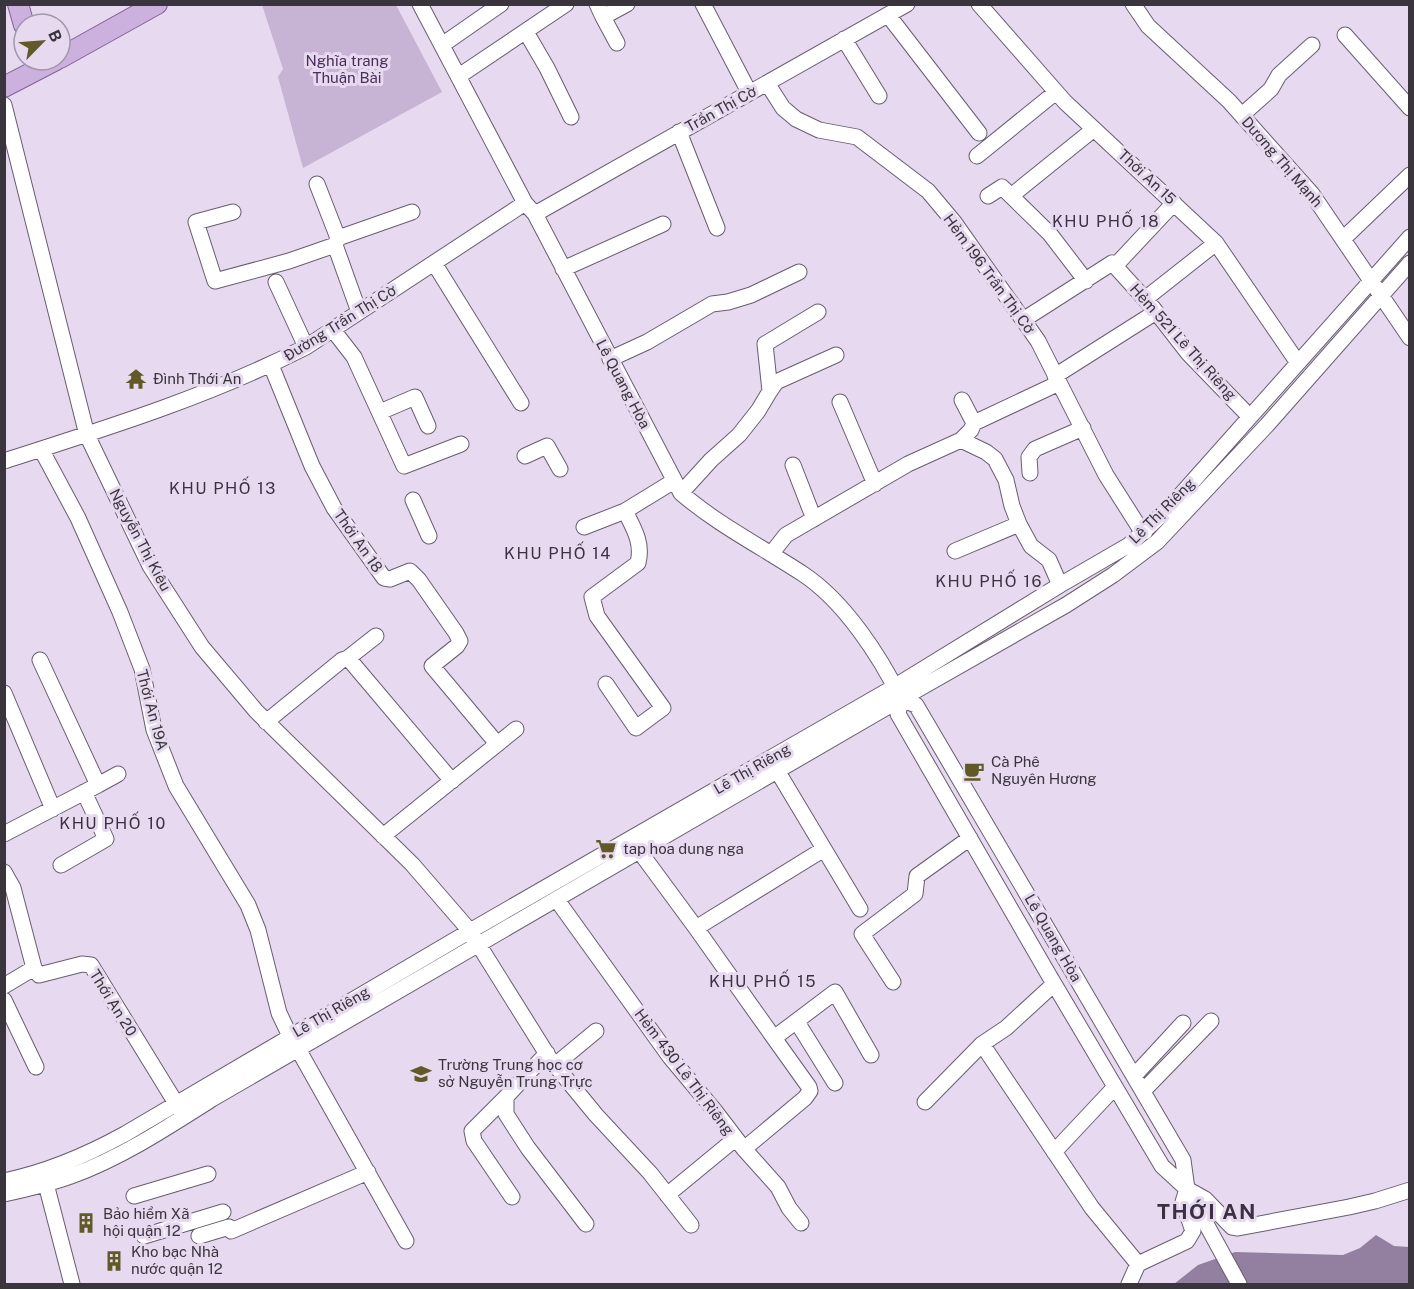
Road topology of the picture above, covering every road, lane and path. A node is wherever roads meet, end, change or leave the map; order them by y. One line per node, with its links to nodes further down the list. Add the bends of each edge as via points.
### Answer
1 (157, 4): 17 (main road)
2 (420, 4): 15 (street, Lê Quang Hòa)
3 (501, 4): 15 (street)
4 (566, 4): 11 (street)
5 (627, 4): 10 (street)
6 (703, 4): 23 (street)
7 (979, 4): 22 (street, Thới An 15)
8 (1133, 4): 27 (street, Dương Thị Mạnh, via 1148,26)
9 (896, 9): 13 (street, Trần Thị Cờ); 31 (street)
10 (600, 11): 14 (street)
11 (526, 32): 19 (street); 28 (street)
12 (1344, 35): 26 (street)
13 (844, 39): 20 (street, Trần Thị Cờ); 24 (street)
14 (617, 43)
15 (442, 45): 19 (street, Lê Quang Hòa)
16 (1312, 45): 27 (street)
17 (72, 51)
18 (26, 72): 21 (main road)
19 (459, 76): 38 (street, Lê Quang Hòa)
20 (767, 82): 23 (street, Trần Thị Cờ); 60 (street, Hẻm 196 Trần Thị Cờ, via 783,108 796,119 819,130 857,137 928,191)
21 (4, 87)
22 (1056, 92): 29 (street, Thới An 15); 32 (street)
23 (749, 93): 30 (street, Trần Thị Cờ)
24 (879, 96)
25 (4, 105): 78 (street, Nguyễn Thị Kiêu)
26 (1410, 108)
27 (1242, 115): 44 (street, Dương Thị Mạnh, via 1312,194)
28 (571, 117)
29 (1094, 129): 36 (street); 37 (street, Thới An 15)
30 (679, 132): 38 (street, Trần Thị Cờ); 42 (street)
31 (978, 133)
32 (977, 156)
33 (1410, 175): 44 (street)
34 (317, 184): 45 (street)
35 (988, 196): 36 (street, via 1002,188)
36 (1011, 196): 53 (street, via 1050,234)
37 (1174, 203): 46 (street, Thới An 15); 49 (street)
38 (530, 208): 47 (street, Đường Trần Thị Cờ); 50 (street, Lê Quang Hòa)
39 (233, 212): 45 (street, via 196,222 215,281 289,261)
40 (412, 212): 45 (street)
41 (663, 224): 50 (street)
42 (717, 228)
43 (1410, 237): 52 (street, Lê Thị Riêng)
44 (1343, 239): 52 (street, Dương Thị Mạnh)
45 (337, 242): 57 (street)
46 (1216, 243): 56 (street); 66 (street, Thới An 15)
47 (434, 263): 57 (street, Đường Trần Thị Cờ); 72 (street)
48 (1410, 263): 55 (street, Lê Thị Riêng)
49 (1115, 266): 53 (street, via 1112,263); 56 (street, Hẻm 521 Lê Thị Riêng)
50 (563, 269): 65 (street, Lê Quang Hòa)
51 (799, 272): 65 (street, via 751,295 712,304)
52 (1371, 280): 55 (street, Dương Thị Mạnh); 66 (street, Lê Thị Riêng)
53 (1086, 281): 60 (street)
54 (276, 282): 63 (street)
55 (1381, 295): 62 (street, Dương Thị Mạnh); 104 (street, Lê Thị Riêng, via 1157,542 1066,605)
56 (1145, 299): 59 (street, Hẻm 521 Lê Thị Riêng)
57 (359, 312): 61 (street, Đường Trần Thị Cờ)
58 (818, 312): 69 (street, via 765,344)
59 (1156, 312): 68 (street); 74 (street, Hẻm 521 Lê Thị Riêng)
60 (1023, 320): 68 (street, Hẻm 196 Trần Thị Cờ)
61 (333, 330): 63 (street, Đường Trần Thị Cờ); 73 (street, via 354,357)
62 (1410, 338)
63 (306, 347): 67 (street, Đường Trần Thị Cờ)
64 (836, 355): 69 (street, via 776,382)
65 (610, 359): 88 (street, Lê Quang Hòa)
66 (1298, 363): 74 (street, Lê Thị Riêng)
67 (271, 365): 78 (street, Đường Trần Thị Cờ, via 176,405); 107 (street, Thới An 18, via 312,466 334,508 384,579 410,571 456,633 460,641 457,646 432,666 494,740)
68 (1057, 380): 75 (street); 77 (street, Hẻm 196 Trần Thị Cờ)
69 (770, 391): 88 (street, via 739,435)
70 (962, 400): 75 (street)
71 (840, 402): 87 (street)
72 (521, 403)
73 (380, 412): 76 (street, via 415,397); 80 (street, via 404,466)
74 (1250, 417): 94 (street, Lê Thị Riêng)
75 (974, 423): 79 (street)
76 (428, 426)
77 (1083, 428): 86 (street, via 1035,449 1029,457); 94 (street, Hẻm 196 Trần Thị Cờ, via 1106,474)
78 (87, 435): 81 (street, Đường Trần Thị Cờ); 105 (street, Nguyễn Thị Kiêu, via 150,566 202,647)
79 (961, 440): 87 (street); 92 (street, via 995,459 1006,480)
80 (461, 444)
81 (41, 449): 83 (street, Đường Trần Thị Cờ); 136 (street, Thới An 19A, via 78,518 120,612 142,669 154,730 176,786 248,905 279,1013)
82 (525, 456): 85 (street, via 547,446)
83 (4, 461)
84 (793, 465): 91 (street)
85 (560, 469)
86 (1030, 473)
87 (875, 484): 91 (street)
88 (677, 487): 90 (street); 97 (street, Lê Quang Hòa, via 699,509)
89 (414, 500): 95 (street)
90 (625, 511): 93 (street); 102 (street, via 637,535 641,552 638,563 592,597 597,616 663,708 636,728)
91 (814, 519): 97 (street, via 786,535)
92 (1019, 524): 96 (street); 98 (street, via 1031,546 1049,560)
93 (584, 526)
94 (1145, 532): 98 (street, Lê Thị Riêng)
95 (429, 536)
96 (955, 550)
97 (771, 554): 104 (street, Lê Quang Hòa, via 834,599)
98 (1060, 585): 104 (street, Lê Thị Riêng)
99 (376, 636): 100 (street)
100 (348, 658): 105 (street); 110 (street)
101 (40, 660): 111 (street)
102 (606, 684)
103 (4, 693): 113 (street)
104 (898, 693): 108 (street, Lê Thị Riêng); 116 (street, Lê Quang Hòa, via 898,714); 124 (street, Lê Thị Riêng); 141 (street, Lê Quang Hòa, via 916,705)
105 (267, 722): 115 (street, Nguyễn Thị Kiêu)
106 (516, 729): 107 (street)
107 (493, 746): 110 (street)
108 (778, 771): 117 (street); 118 (street, Lê Thị Riêng)
109 (118, 774): 111 (street)
110 (452, 781): 115 (street)
111 (98, 785): 112 (street)
112 (84, 792): 113 (street); 119 (street, via 106,839)
113 (53, 809): 114 (street)
114 (4, 834)
115 (383, 836): 124 (street, Nguyễn Thị Kiêu)
116 (970, 838): 127 (street, via 917,876 915,894 862,934); 128 (street, Lê Quang Hòa)
117 (824, 849): 122 (street); 123 (street)
118 (640, 852): 121 (street, Lê Thị Riêng); 123 (street)
119 (61, 865)
120 (4, 872): 126 (street, via 13,888)
121 (557, 900): 125 (street, Lê Thị Riêng); 148 (street, Hẻm 430 Lê Thị Riêng, via 670,1057)
122 (860, 909)
123 (696, 927): 135 (street)
124 (470, 931): 125 (street, Nguyễn Thị Kiêu); 136 (street, Lê Thị Riêng)
125 (479, 944): 136 (street, Lê Thị Riêng); 139 (street, Nguyễn Thị Kiêu)
126 (34, 968): 129 (street); 147 (street, Thới An 20, via 39,975 91,965)
127 (892, 982)
128 (1053, 984): 137 (street, via 1006,1028); 143 (street, Lê Quang Hòa)
129 (4, 986)
130 (4, 1000): 140 (street)
131 (1211, 1021): 144 (street)
132 (797, 1022): 135 (street); 138 (street, via 835,992); 142 (street)
133 (1183, 1023): 141 (street)
134 (596, 1031): 139 (street)
135 (774, 1038): 148 (street, Hẻm 430 Lê Thị Riêng, via 810,1091)
136 (294, 1043): 147 (street, Lê Thị Riêng); 150 (street, Thới An 19A)
137 (982, 1044): 146 (street); 149 (street)
138 (871, 1055)
139 (551, 1059): 145 (street); 158 (street, Nguyễn Thị Kiêu)
140 (36, 1067)
141 (1134, 1076): 144 (street, Lê Quang Hòa)
142 (835, 1083)
143 (1115, 1087): 149 (street); 154 (street, Lê Quang Hòa, via 1162,1166)
144 (1143, 1092): 154 (street, Lê Quang Hòa, via 1183,1160)
145 (506, 1097): 159 (street, via 472,1131 474,1141); 162 (street, via 506,1114)
146 (925, 1102)
147 (180, 1111): 152 (street, Lê Thị Riêng, via 90,1153); 153 (street, Lê Thị Riêng, via 100,1163)
148 (739, 1144): 158 (street); 160 (street, via 778,1187)
149 (1054, 1152): 167 (street, via 1092,1208)
150 (368, 1172): 161 (street); 166 (street, Thới An 19A)
151 (208, 1174): 157 (street)
152 (4, 1180)
153 (46, 1184): 156 (street, Lê Thị Riêng); 168 (street)
154 (1186, 1189): 155 (street, via 1205,1199 1232,1227 1238,1228 1358,1205); 167 (street, via 1183,1202 1193,1230 1187,1240); 170 (street, Lê Quang Hòa)
155 (1410, 1190)
156 (4, 1194)
157 (134, 1196)
158 (667, 1196): 163 (street, Nguyễn Thị Kiêu)
159 (512, 1197)
160 (801, 1223)
161 (228, 1224): 164 (street); 165 (street)
162 (586, 1224)
163 (691, 1226)
164 (144, 1236)
165 (200, 1236)
166 (406, 1241)
167 (1138, 1264): 169 (street)
168 (72, 1284)
169 (1129, 1284)
170 (1239, 1284)

